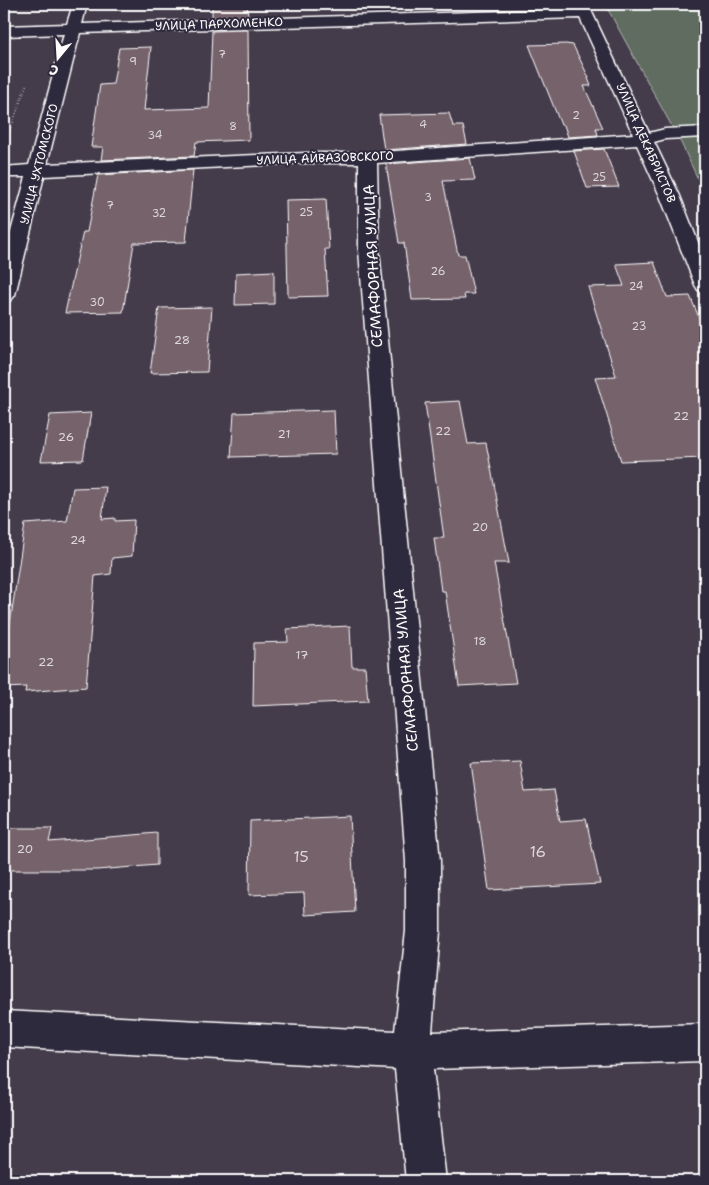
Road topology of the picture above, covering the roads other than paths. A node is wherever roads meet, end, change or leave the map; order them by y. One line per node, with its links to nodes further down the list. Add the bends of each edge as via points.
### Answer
1 (80, 4): 3 (street, УЛИЦА УХТОМСКОГО)
2 (583, 9): 3 (street, УЛИЦА ПАРХОМЕНКО); 6 (street, УЛИЦА ДЕКАБРИСТОВ)
3 (73, 29): 4 (street, УЛИЦА ПАРХОМЕНКО); 8 (street, УЛИЦА УХТОМСКОГО)
4 (4, 31)
5 (705, 132): 6 (street, УЛИЦА АЙВАЗОВСКОГО, via 666,134)
6 (645, 139): 7 (street, УЛИЦА АЙВАЗОВСКОГО); 10 (street, УЛИЦА ДЕКАБРИСТОВ)
7 (368, 158): 8 (street, УЛИЦА АЙВАЗОВСКОГО); 14 (street, СЕМАФОРНАЯ УЛИЦА, via 369,250 424,861)
8 (37, 171): 9 (street, УЛИЦА АЙВАЗОВСКОГО); 11 (street, УЛИЦА УХТОМСКОГО)
9 (4, 172)
10 (705, 285)
11 (4, 295)
12 (4, 1029): 14 (street)
13 (705, 1042): 14 (street)
14 (412, 1051): 15 (street, СЕМАФОРНАЯ УЛИЦА)
15 (426, 1181)

